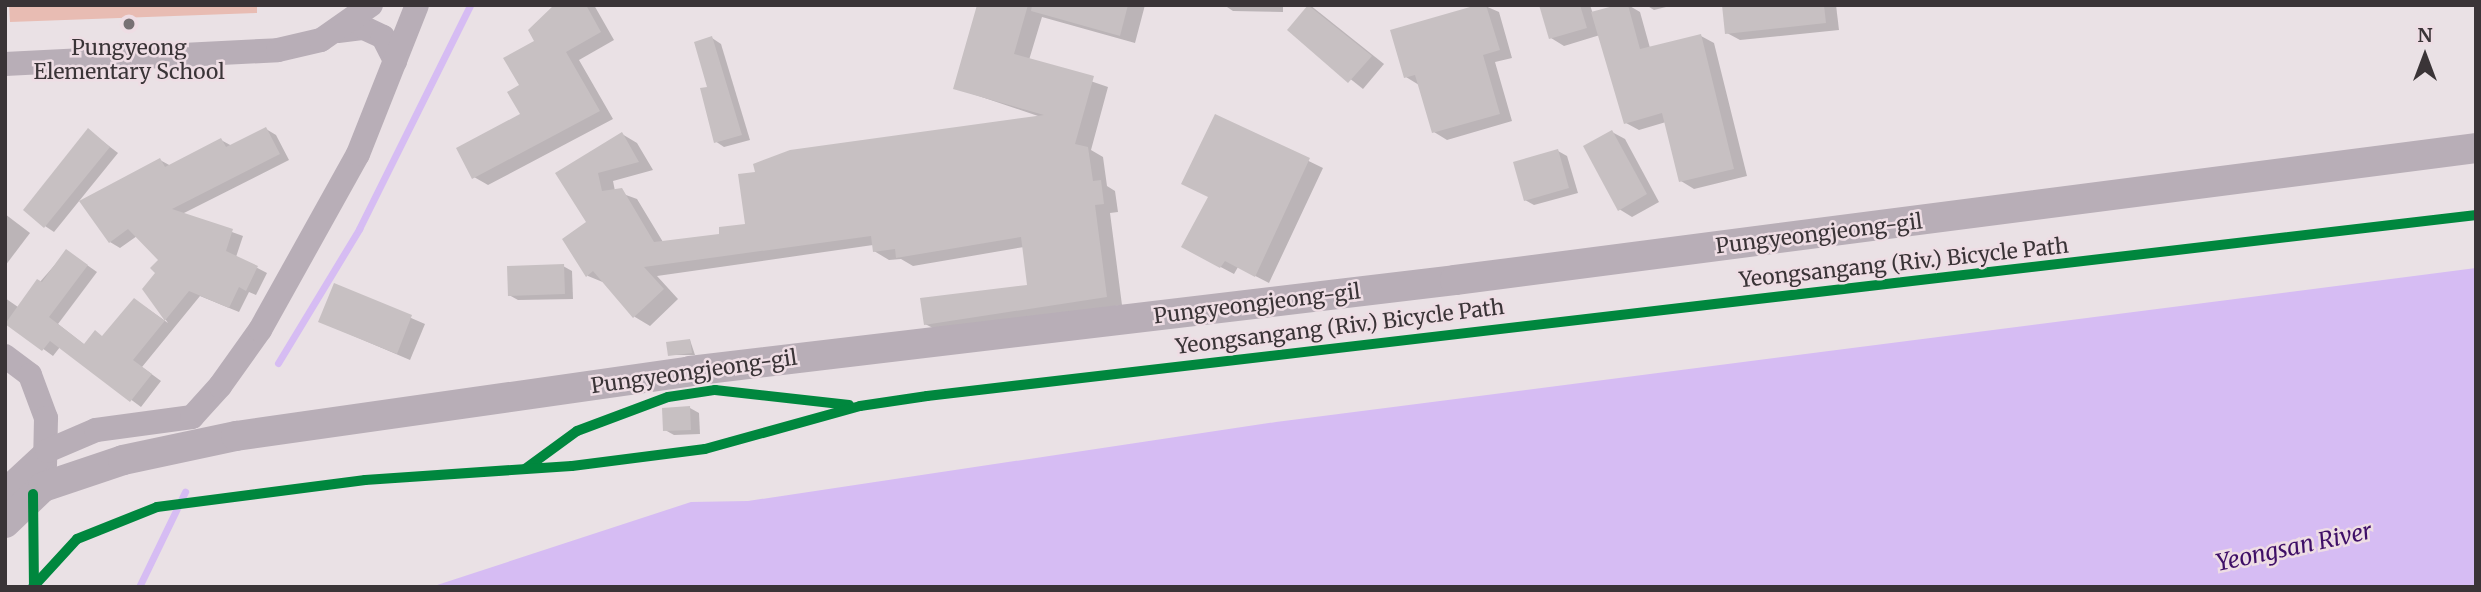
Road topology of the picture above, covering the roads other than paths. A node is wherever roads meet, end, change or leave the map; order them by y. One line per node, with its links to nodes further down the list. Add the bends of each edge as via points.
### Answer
1 (371, 5): 3 (street)
2 (417, 5): 4 (street)
3 (334, 32): 4 (street, via 365,28 383,37); 5 (street, via 321,40 278,50)
4 (395, 61): 8 (street, via 358,154 260,330 220,386 192,417 96,430)
5 (5, 64)
6 (2476, 148): 9 (street, Pungyeongjeong-gil, via 1455,281 690,371 236,436 123,460)
7 (5, 356): 8 (street, via 30,375 46,418)
8 (47, 451): 9 (street); 10 (street)
9 (43, 487): 11 (street, Pungyeongjeong-gil)
10 (5, 490)
11 (5, 523)

